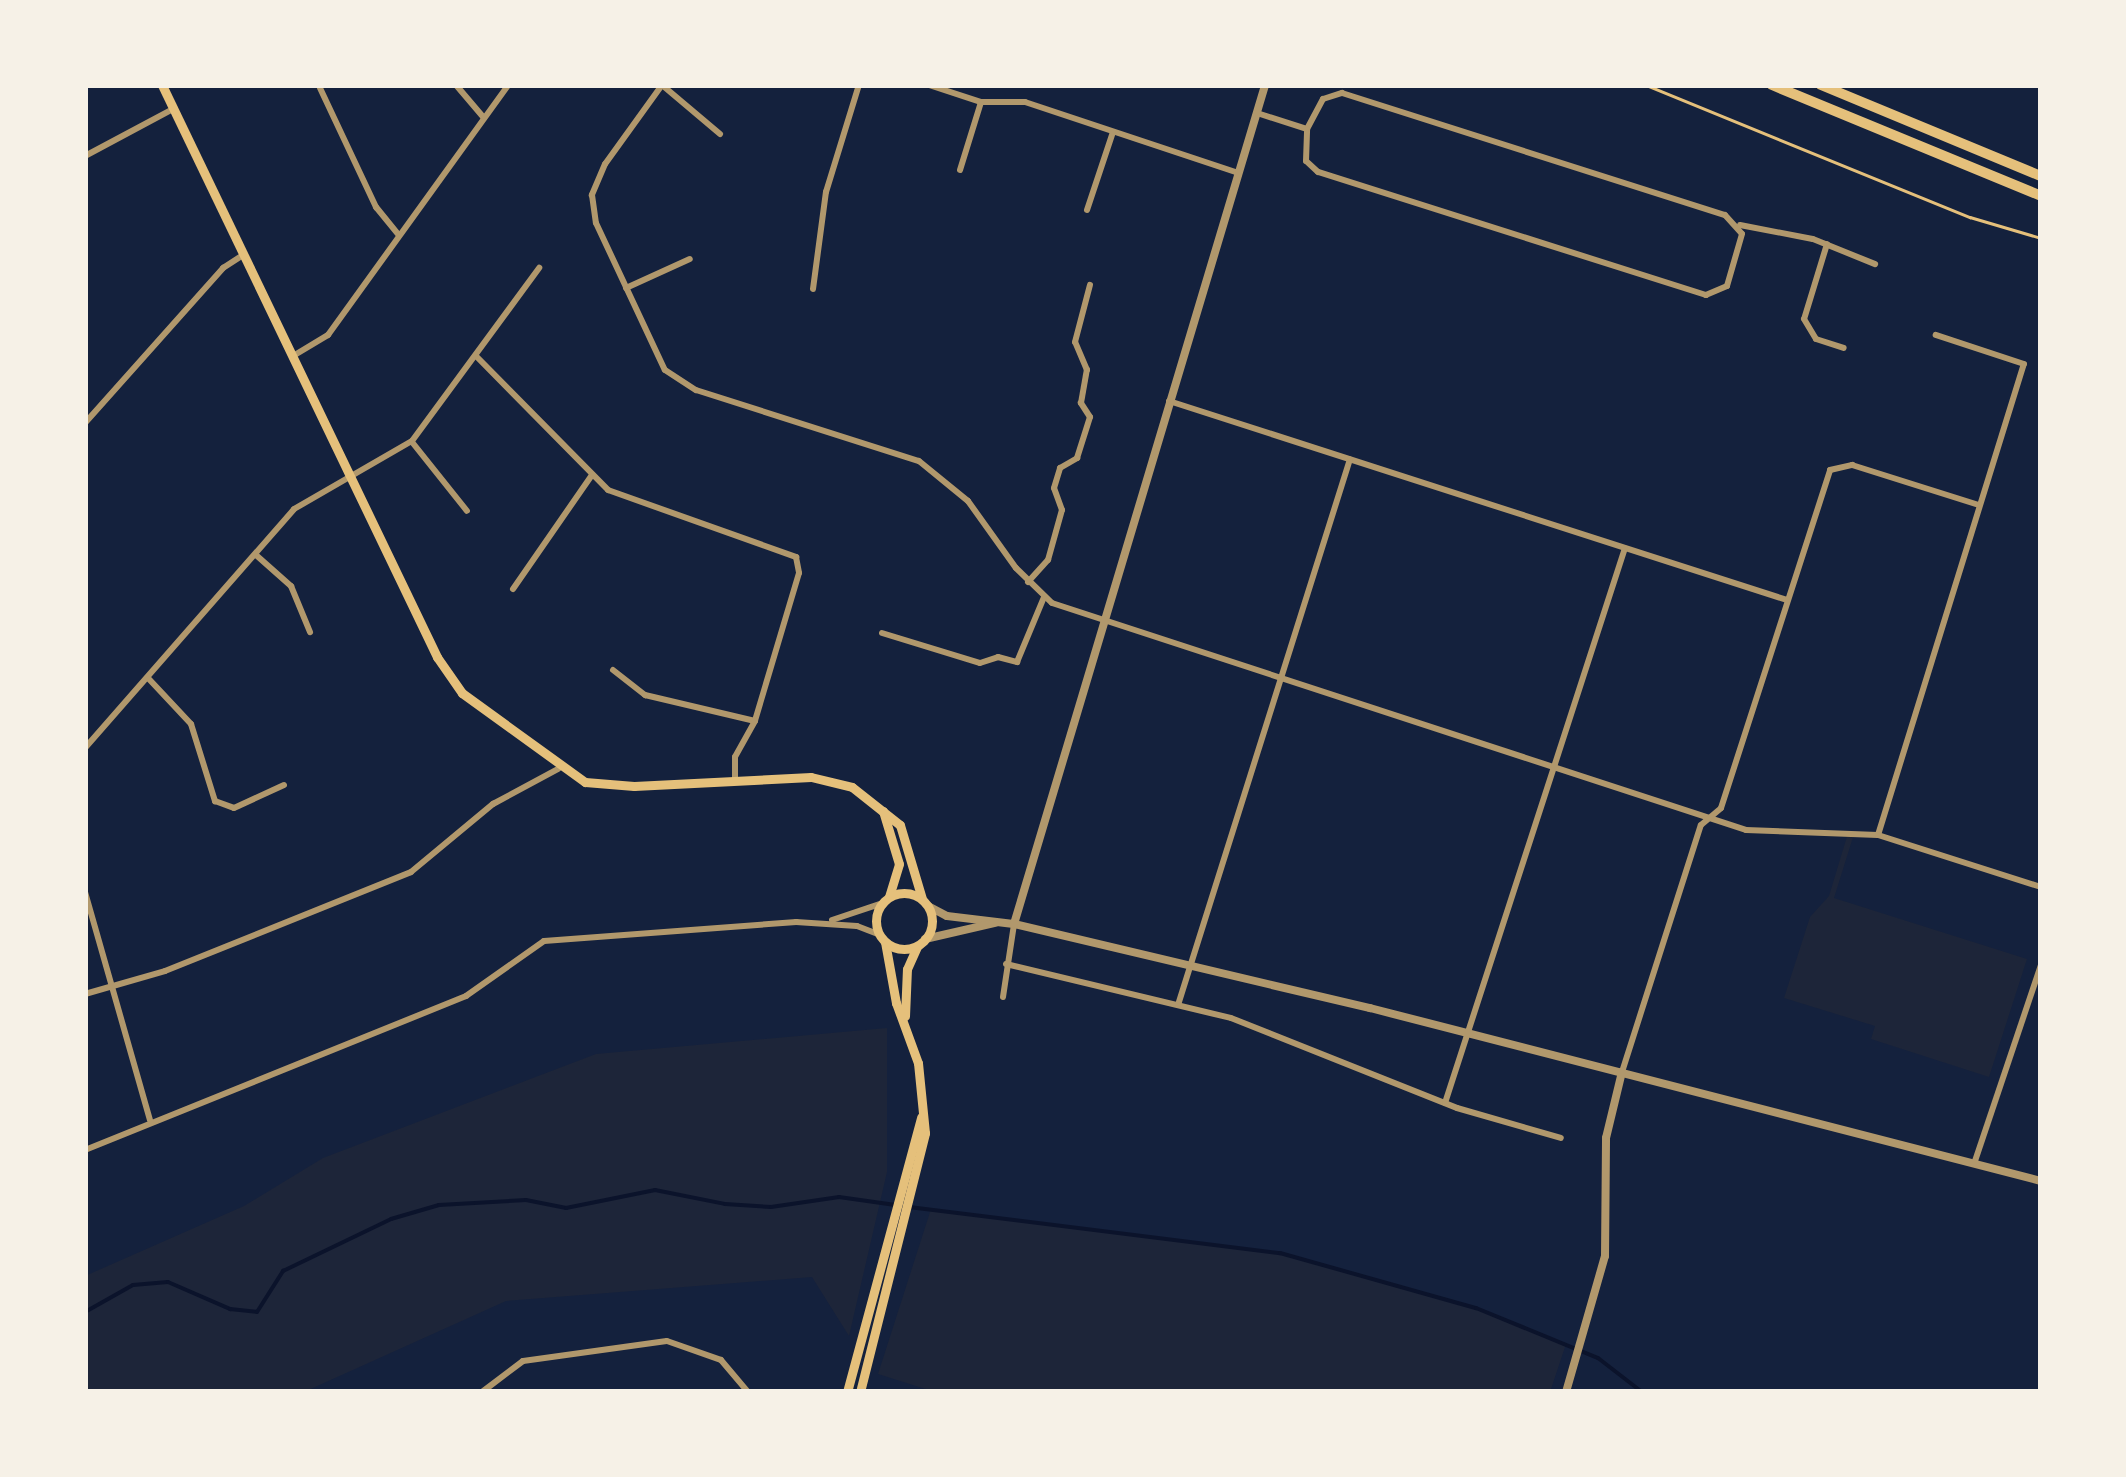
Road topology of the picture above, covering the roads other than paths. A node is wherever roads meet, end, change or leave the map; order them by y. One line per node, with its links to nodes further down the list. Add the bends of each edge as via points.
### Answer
1 (162, 85): 12 (main road)
2 (456, 85): 14 (street)
3 (508, 85): 14 (street)
4 (662, 85): 17 (street); 32 (street, via 605,164 592,195 596,223)
5 (859, 85): 33 (street, via 826,192)
6 (929, 85): 11 (street)
7 (1265, 85): 13 (street)
8 (1772, 85): 22 (highway)
9 (1821, 85): 21 (highway)
10 (320, 88): 25 (street, via 376,207)
11 (981, 102): 16 (street, via 1024,102); 19 (street)
12 (174, 109): 18 (street); 27 (main road)
13 (1256, 114): 15 (street); 20 (street)
14 (484, 118): 25 (street)
15 (1307, 128): 24 (street, via 1323,99 1342,93); 24 (street, via 1306,161 1318,172 1706,295 1727,286 1742,242)
16 (1113, 132): 20 (street); 23 (street)
17 (720, 134)
18 (85, 156)
19 (960, 170)
20 (1238, 174): 38 (street)
21 (2041, 176)
22 (2041, 196)
23 (1088, 210)
24 (1740, 225): 26 (street)
25 (399, 235): 36 (street, via 328,335)
26 (1828, 244): 29 (street); 35 (street, via 1804,319 1816,339)
27 (244, 254): 36 (main road); 39 (street, via 223,268)
28 (690, 259): 32 (street)
29 (1874, 264)
30 (539, 268): 37 (street)
31 (1090, 285): 48 (street, via 1075,342 1086,370 1081,403 1090,417 1077,458 1057,478 1062,510 1048,560)
32 (626, 288): 48 (street, via 656,354 681,384 918,462 968,501)
33 (812, 289)
34 (1936, 336): 44 (street, via 2024,364)
35 (1844, 348)
36 (293, 356): 43 (main road)
37 (477, 356): 40 (street); 42 (street)
38 (1169, 400): 41 (street); 52 (street)
39 (85, 423)
40 (412, 441): 43 (street); 45 (street)
41 (1350, 459): 46 (street); 57 (street)
42 (592, 475): 49 (street); 58 (street, via 635,504 796,557 799,574)
43 (350, 477): 47 (street, via 294,509); 61 (main road, via 452,682)
44 (1979, 505): 51 (street, via 1835,464); 66 (street)
45 (467, 512)
46 (1625, 548): 51 (street); 60 (street)
47 (256, 555): 53 (street, via 291,586); 56 (street)
48 (1028, 582): 50 (street)
49 (512, 589)
50 (1044, 597): 52 (street); 54 (street, via 1018,662 998,656 980,663)
51 (1787, 600): 65 (street, via 1721,808)
52 (1102, 624): 57 (street); 73 (street)
53 (310, 632)
54 (882, 633)
55 (612, 670): 58 (street, via 645,695)
56 (148, 678): 59 (street); 63 (street, via 191,724 215,801 234,808)
57 (1279, 678): 60 (street); 77 (street)
58 (755, 721): 62 (street, via 738,748)
59 (85, 748)
60 (1556, 768): 65 (street); 84 (street)
61 (558, 769): 62 (main road, via 612,786); 79 (street, via 493,804 411,872)
62 (735, 780): 64 (main road, via 836,780)
63 (284, 785)
64 (883, 811): 69 (main road, via 898,864); 70 (main road, via 906,839)
65 (1710, 818): 66 (street, via 1763,834); 85 (street, via 1701,826)
66 (1878, 835): 67 (street)
67 (2041, 887)
68 (85, 892): 79 (street)
69 (886, 900): 70 (main road, via 906,893); 71 (street); 74 (main road, via 876,918)
70 (925, 902): 72 (street, via 947,916); 75 (main road, via 932,922)
71 (830, 922): 74 (street); 88 (street, via 544,942 466,996)
72 (995, 923): 73 (street); 75 (street)
73 (1014, 924): 76 (street); 77 (street)
74 (882, 939): 75 (main road, via 902,949); 83 (main road)
75 (922, 942): 83 (main road, via 907,969)
76 (1006, 964): 81 (street); 82 (street)
77 (1188, 965): 82 (street); 84 (street)
78 (2041, 965): 91 (street)
79 (109, 988): 80 (street); 88 (street)
80 (85, 994)
81 (1003, 997)
82 (1178, 1005): 86 (street, via 1242,1022)
83 (905, 1016): 87 (main road)
84 (1472, 1034): 85 (street); 86 (street)
85 (1622, 1072): 91 (street); 97 (street, via 1608,1122 1605,1256)
86 (1445, 1104): 89 (street)
87 (921, 1117): 95 (main road); 96 (main road, via 920,1158)
88 (150, 1120): 90 (street)
89 (1561, 1138)
90 (85, 1150)
91 (1974, 1164): 92 (street)
92 (2041, 1182)
93 (482, 1392): 94 (street, via 523,1360 667,1341 721,1360)
94 (748, 1392)
95 (847, 1392)
96 (860, 1392)
97 (1566, 1392)

